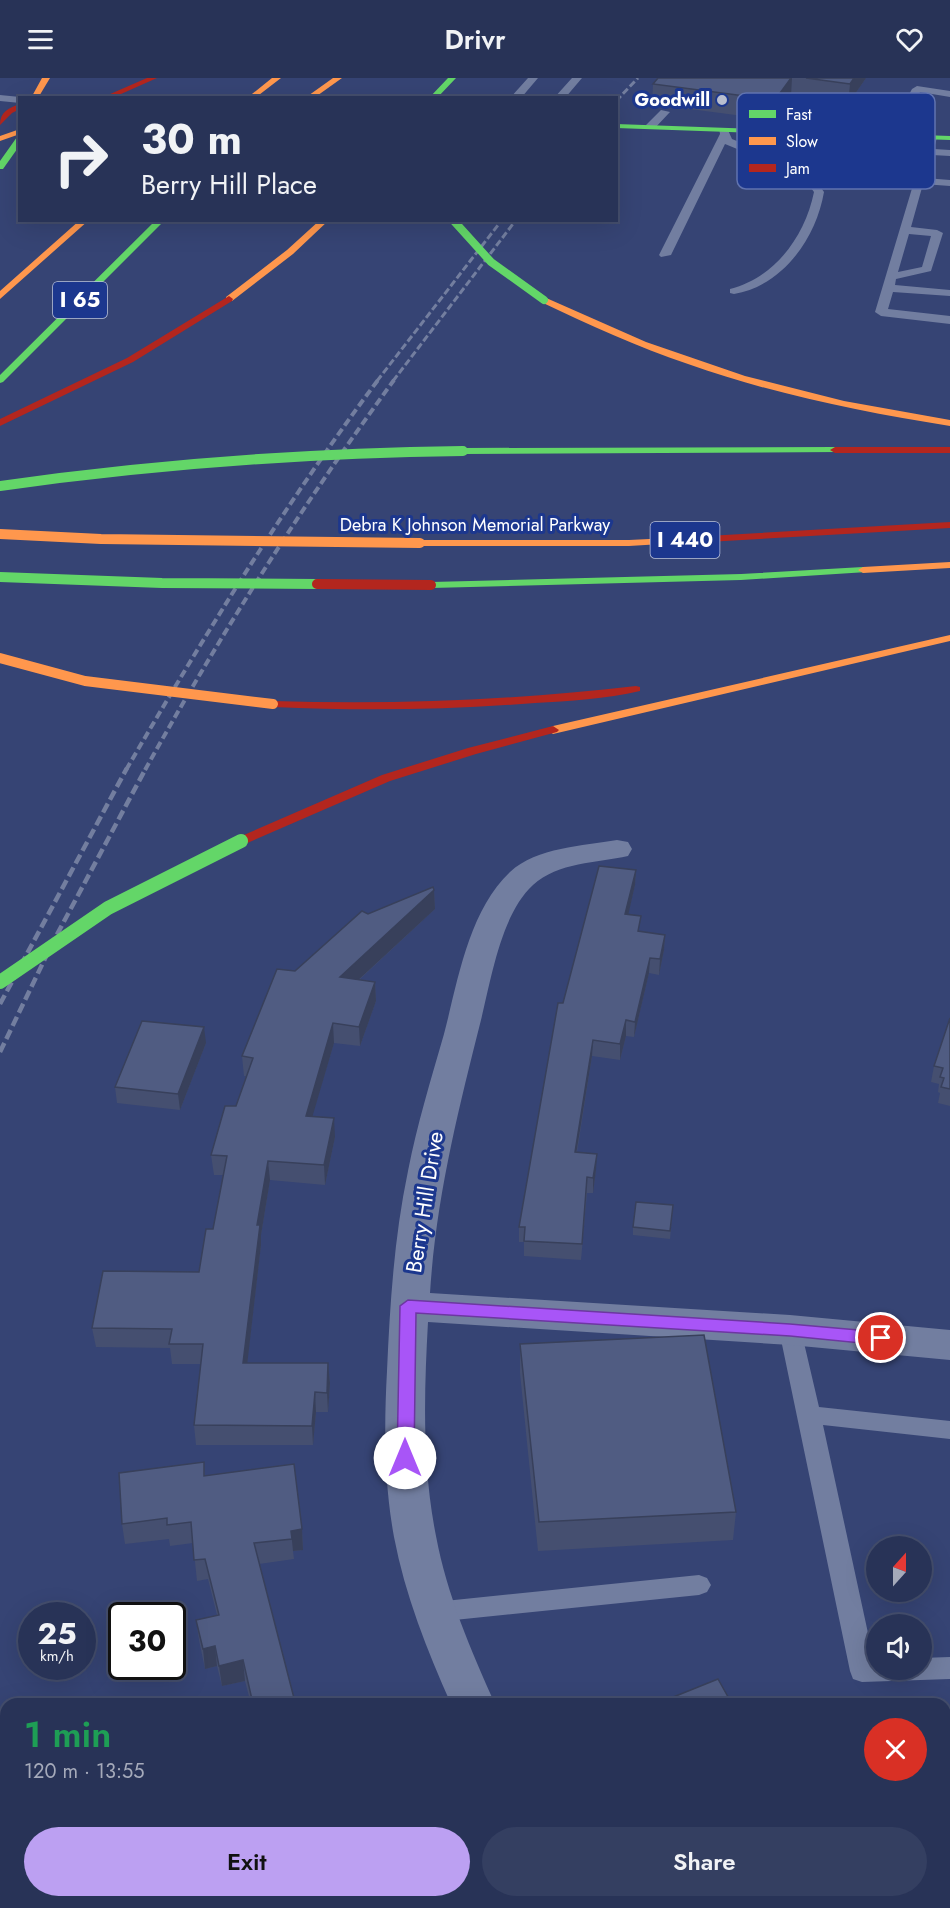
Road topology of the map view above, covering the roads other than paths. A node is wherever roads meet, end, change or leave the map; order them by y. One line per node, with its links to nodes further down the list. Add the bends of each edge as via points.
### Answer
1 (46, 78): 12 (main road)
2 (153, 78): 11 (main road)
3 (277, 78): 13 (main road)
4 (338, 78): 14 (main road)
5 (452, 78): 15 (main road)
6 (461, 78): 16 (main road)
7 (533, 78): 17 (lane)
8 (576, 78): 18 (lane)
9 (915, 93): 10 (lane, via 917,89)
10 (950, 94)
11 (110, 95)
12 (35, 96)
13 (252, 96)
14 (311, 96)
15 (434, 96)
16 (450, 96)
17 (517, 96)
18 (561, 96)
19 (0, 98): 20 (lane)
20 (18, 100)
21 (18, 107): 23 (main road)
22 (665, 112): 25 (lane)
23 (0, 123)
24 (618, 126): 25 (main road)
25 (650, 127): 27 (main road)
26 (18, 132): 31 (main road)
27 (724, 133): 28 (main road); 32 (lane); 48 (lane)
28 (737, 133)
29 (935, 137): 30 (main road)
30 (950, 138)
31 (0, 139)
32 (737, 145)
33 (15, 150): 36 (main road)
34 (935, 152): 35 (lane)
35 (950, 153)
36 (0, 167)
37 (935, 182): 38 (lane)
38 (950, 183)
39 (817, 189): 50 (lane, via 817,205 811,217 773,274)
40 (917, 189): 45 (lane)
41 (83, 222): 52 (main road, I 65)
42 (159, 222): 54 (main road, I 65)
43 (324, 222): 55 (main road, via 296,250 234,297 121,364)
44 (455, 222): 56 (main road, bridge, via 490,262 544,300 625,340 726,376 836,404)
45 (905, 230): 46 (lane, via 936,233); 49 (lane)
46 (933, 248): 47 (lane); 49 (lane, via 927,268)
47 (950, 249)
48 (664, 255)
49 (890, 283): 51 (lane); 53 (lane, via 881,312)
50 (734, 291)
51 (950, 293)
52 (0, 296)
53 (950, 320)
54 (0, 380)
55 (0, 423)
56 (950, 423)
57 (950, 450): 58 (main road, bridge, via 329,452 95,471)
58 (0, 486)
59 (950, 525): 60 (main road, Debra K Johnson Memorial Parkway / I 440, bridge, via 629,543 101,539)
60 (0, 534)
61 (950, 565): 62 (main road, I 440, bridge, via 741,577 431,585)
62 (0, 577)
63 (950, 638): 65 (main road)
64 (0, 658): 67 (main road, bridge, via 85,681 273,704 371,709 469,707)
65 (838, 661): 66 (main road); 69 (main road, bridge, via 580,722 384,778 241,841 108,908)
66 (721, 676)
67 (654, 687)
68 (617, 849): 70 (street, Berry Hill Drive, via 564,859 537,869 514,887 501,906 472,993 434,1135 422,1191)
69 (0, 982)
70 (408, 1306): 71 (street); 76 (street, Berry Hill Drive, via 405,1470 419,1559)
71 (790, 1330): 72 (street); 73 (lane)
72 (950, 1345)
73 (810, 1415): 74 (lane); 79 (lane, via 862,1671)
74 (950, 1430)
75 (699, 1585): 76 (lane)
76 (435, 1612): 80 (street, Berry Hill Drive)
77 (950, 1668): 78 (lane)
78 (932, 1669)
79 (866, 1671)
80 (471, 1698)

